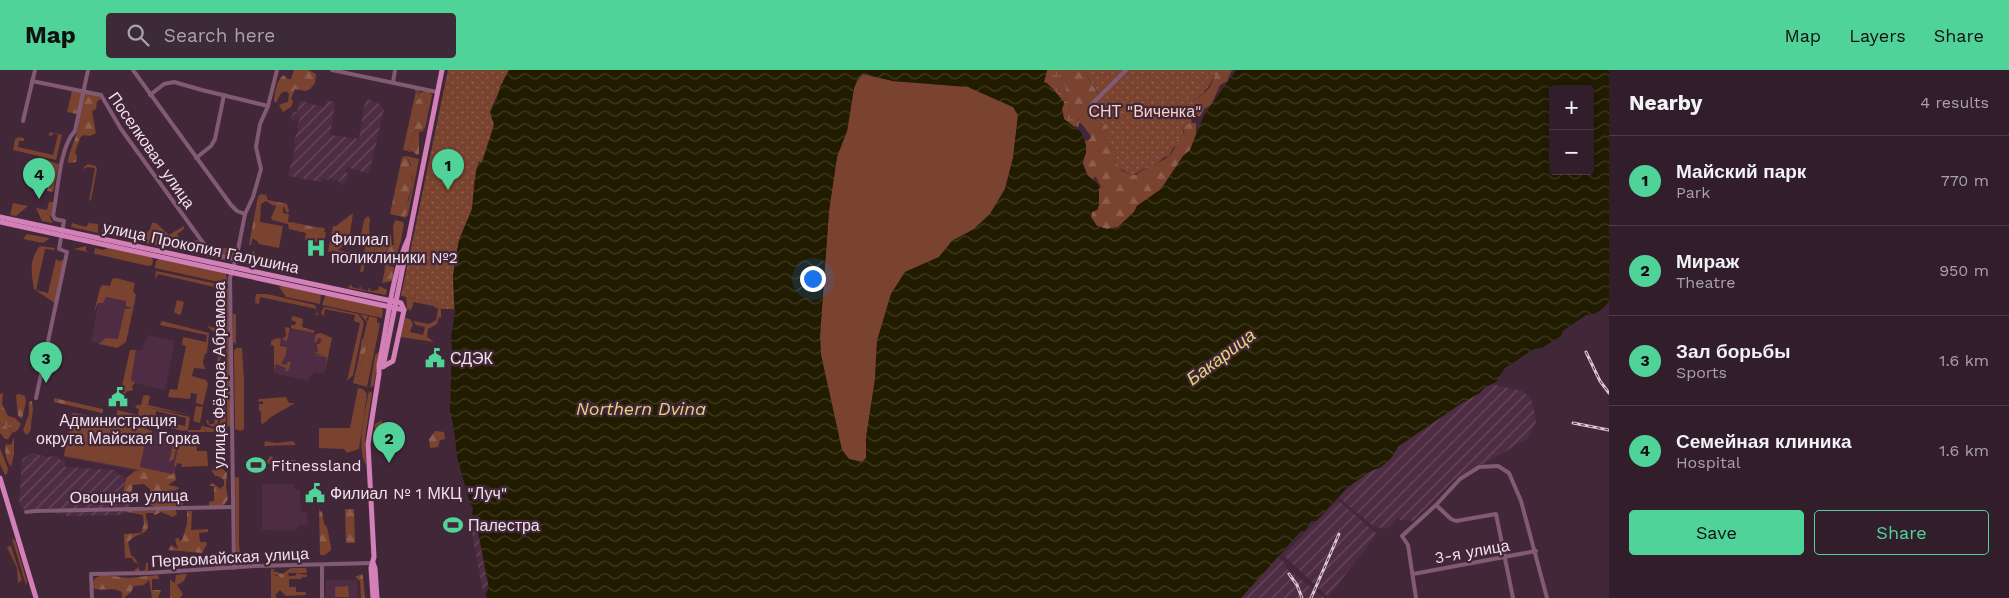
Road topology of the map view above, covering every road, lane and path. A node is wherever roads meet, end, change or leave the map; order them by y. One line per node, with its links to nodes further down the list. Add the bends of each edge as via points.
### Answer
1 (35, 70): 9 (street)
2 (88, 70): 11 (street)
3 (132, 70): 13 (street)
4 (277, 70): 16 (street, улица Фёдора Абрамова)
5 (332, 70): 10 (street)
6 (396, 70): 10 (street)
7 (442, 70): 12 (main road)
8 (1126, 70): 15 (street)
9 (32, 81): 11 (street, Поселковая улица); 17 (street)
10 (393, 82): 12 (street)
11 (83, 91): 22 (street, via 75,131 62,163 53,215 55,219 64,221); 23 (street, Поселковая улица, via 101,95 121,129 209,251)
12 (437, 92): 25 (main road, via 407,249)
13 (150, 95): 14 (street, via 164,84 174,82); 18 (street)
14 (224, 95): 16 (street); 18 (street, via 215,139)
15 (1091, 104)
16 (268, 106): 19 (street, улица Фёдора Абрамова, via 260,124 256,147 261,169)
17 (23, 122)
18 (196, 158): 19 (street, via 231,206)
19 (245, 214): 23 (street, улица Фёдора Абрамова)
20 (0, 217): 22 (main road, улица Прокопия Галушина)
21 (0, 222): 22 (main road, улица Прокопия Галушина)
22 (62, 233): 24 (main road, улица Прокопия Галушина); 28 (street, via 59,249 68,252)
23 (235, 258): 24 (street, улица Фёдора Абрамова)
24 (232, 269): 25 (main road, улица Прокопия Галушина); 31 (street, улица Фёдора Абрамова)
25 (393, 304): 26 (main road); 26 (main road, via 402,304 404,310 393,361); 27 (main road)
26 (384, 366): 27 (main road)
27 (379, 374): 35 (main road, via 368,444)
28 (36, 398)
29 (0, 478): 39 (main road)
30 (1436, 504): 33 (street, via 1460,479 1479,467 1498,466 1509,472); 34 (street, via 1456,521 1496,514); 38 (street, via 1402,536 1408,545)
31 (232, 508): 32 (street, Овощная улица); 37 (street, улица Фёдора Абрамова)
32 (26, 512)
33 (1536, 551): 34 (street, 3-я улица); 46 (street)
34 (1506, 558): 38 (street, 3-я улица); 45 (street)
35 (373, 562): 36 (street, Первомайская улица); 42 (main road); 43 (main road)
36 (322, 566): 37 (street, Первомайская улица); 41 (street)
37 (234, 568): 40 (street, Первомайская улица, via 91,574)
38 (1413, 574): 44 (street)
39 (36, 598)
40 (92, 598)
41 (322, 598)
42 (372, 598)
43 (376, 598)
44 (1416, 598)
45 (1513, 598)
46 (1546, 598)

